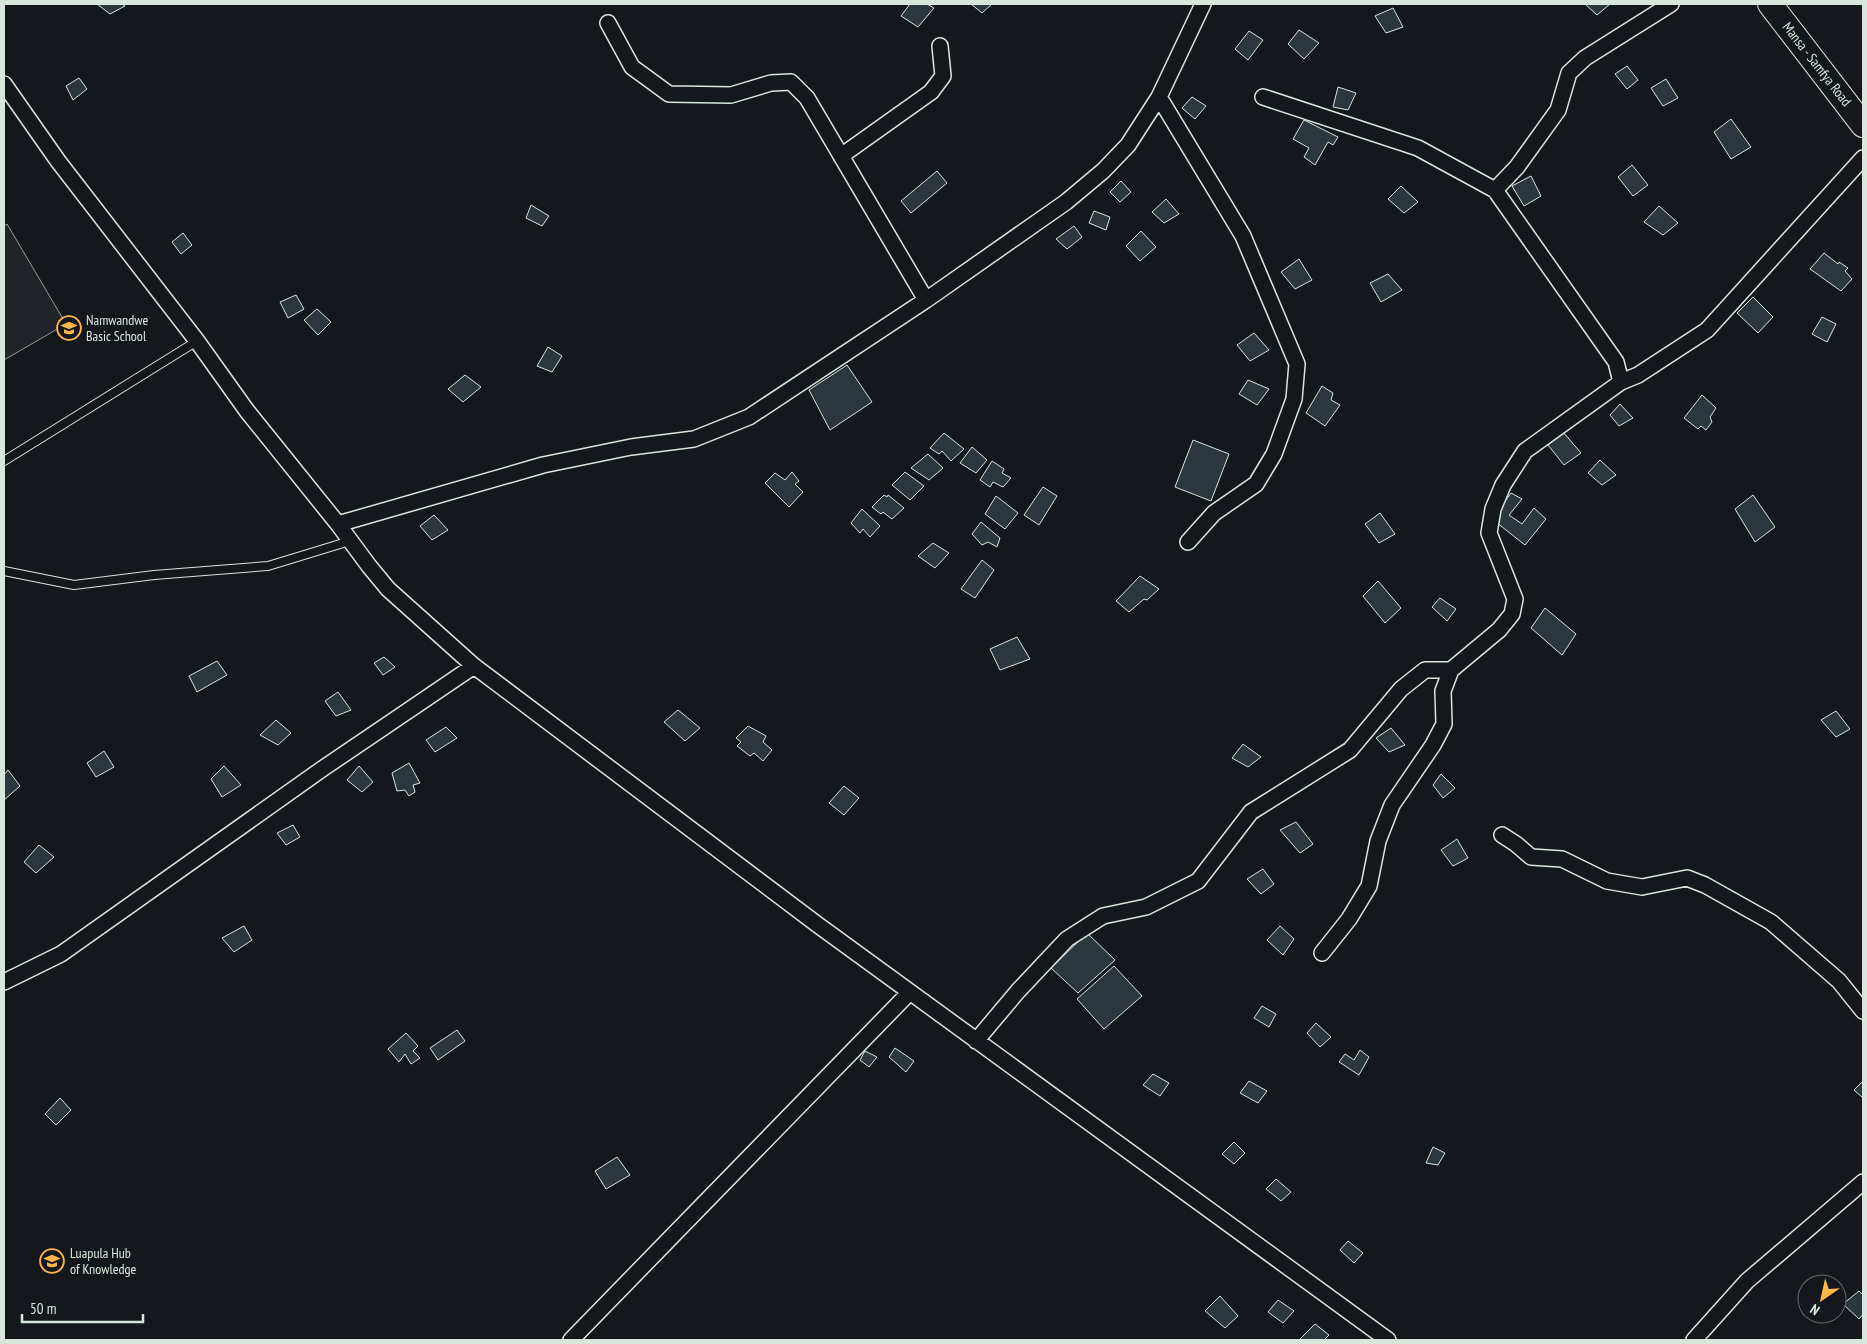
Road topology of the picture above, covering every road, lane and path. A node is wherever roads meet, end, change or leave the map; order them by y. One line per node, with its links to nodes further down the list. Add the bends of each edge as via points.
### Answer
1 (1203, 4): 7 (street)
2 (1671, 4): 12 (street, via 1586,58 1569,73 1558,110 1517,167)
3 (1770, 4): 9 (main road, Mansa - Samfya Road)
4 (608, 23): 10 (street, via 632,67 669,94 731,95 771,83 791,82 807,98)
5 (940, 46): 10 (street, via 943,76 931,92)
6 (4, 84): 14 (street, via 58,162)
7 (1159, 97): 13 (street, via 1128,145 1103,171 1066,202); 19 (street, via 1243,236 1297,364 1294,399 1274,454 1256,484 1214,513)
8 (1263, 97): 12 (street, via 1418,148)
9 (1863, 125)
10 (841, 156): 13 (street)
11 (1863, 158): 15 (street, via 1707,330 1638,375)
12 (1495, 190): 15 (street, via 1616,362)
13 (926, 300): 17 (street, via 749,417 694,439 631,447 544,465)
14 (196, 341): 16 (lane); 17 (street, via 247,411)
15 (1621, 382): 22 (street, via 1525,451 1503,485 1493,509 1489,533 1515,599 1512,614 1499,630)
16 (4, 461)
17 (338, 524): 18 (street)
18 (350, 541): 20 (lane, via 268,566 74,584); 21 (street, via 388,589)
19 (1188, 542)
20 (4, 571)
21 (474, 666): 25 (street, via 325,767 62,954); 26 (street)
22 (1451, 670): 24 (street, via 1443,691 1444,724 1392,805 1378,841 1369,886 1349,919); 28 (street, via 1425,670 1401,688 1350,750 1251,812 1198,881 1146,907 1103,916 1067,939)
23 (1502, 835): 27 (street, via 1531,857 1562,860 1607,880 1642,887 1687,878 1705,885 1771,922 1839,981)
24 (1322, 953)
25 (4, 982)
26 (910, 992): 28 (street); 30 (street)
27 (1863, 1011)
28 (976, 1041): 31 (street)
29 (1863, 1182): 32 (street, via 1748,1281)
30 (571, 1340)
31 (1388, 1340)
32 (1694, 1340)

